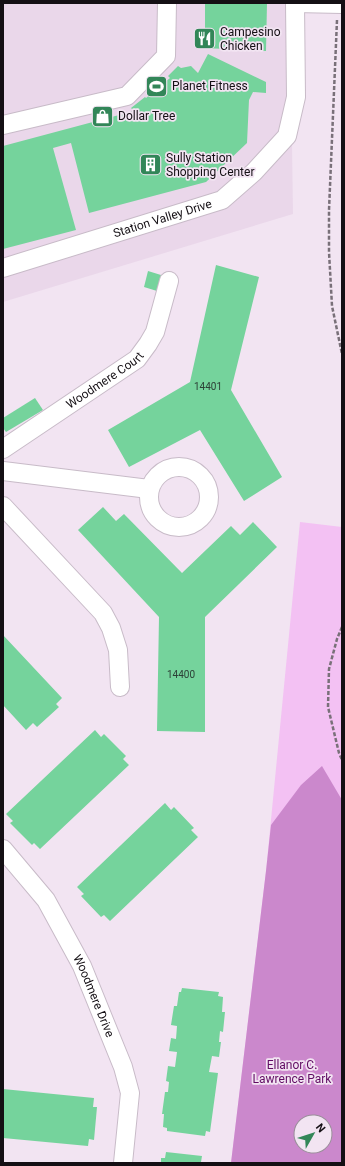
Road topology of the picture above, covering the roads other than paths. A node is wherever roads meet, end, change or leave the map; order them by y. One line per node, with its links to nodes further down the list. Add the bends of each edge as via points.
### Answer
1 (167, 3): 4 (street, via 166,56 127,96)
2 (295, 3): 3 (street, Station Valley Drive); 5 (street, Station Valley Drive, via 296,97 287,136 254,172 222,200)
3 (340, 4)
4 (3, 126)
5 (3, 268)
6 (169, 281): 7 (street, Woodmere Court, via 155,332 137,359)
7 (3, 449)
8 (3, 471): 9 (street)
9 (149, 489)
10 (3, 506): 11 (street, via 103,613 118,650)
11 (120, 686)
12 (3, 849): 13 (street, Woodmere Drive, via 46,900 82,966 122,1067 130,1093)
13 (123, 1163)

